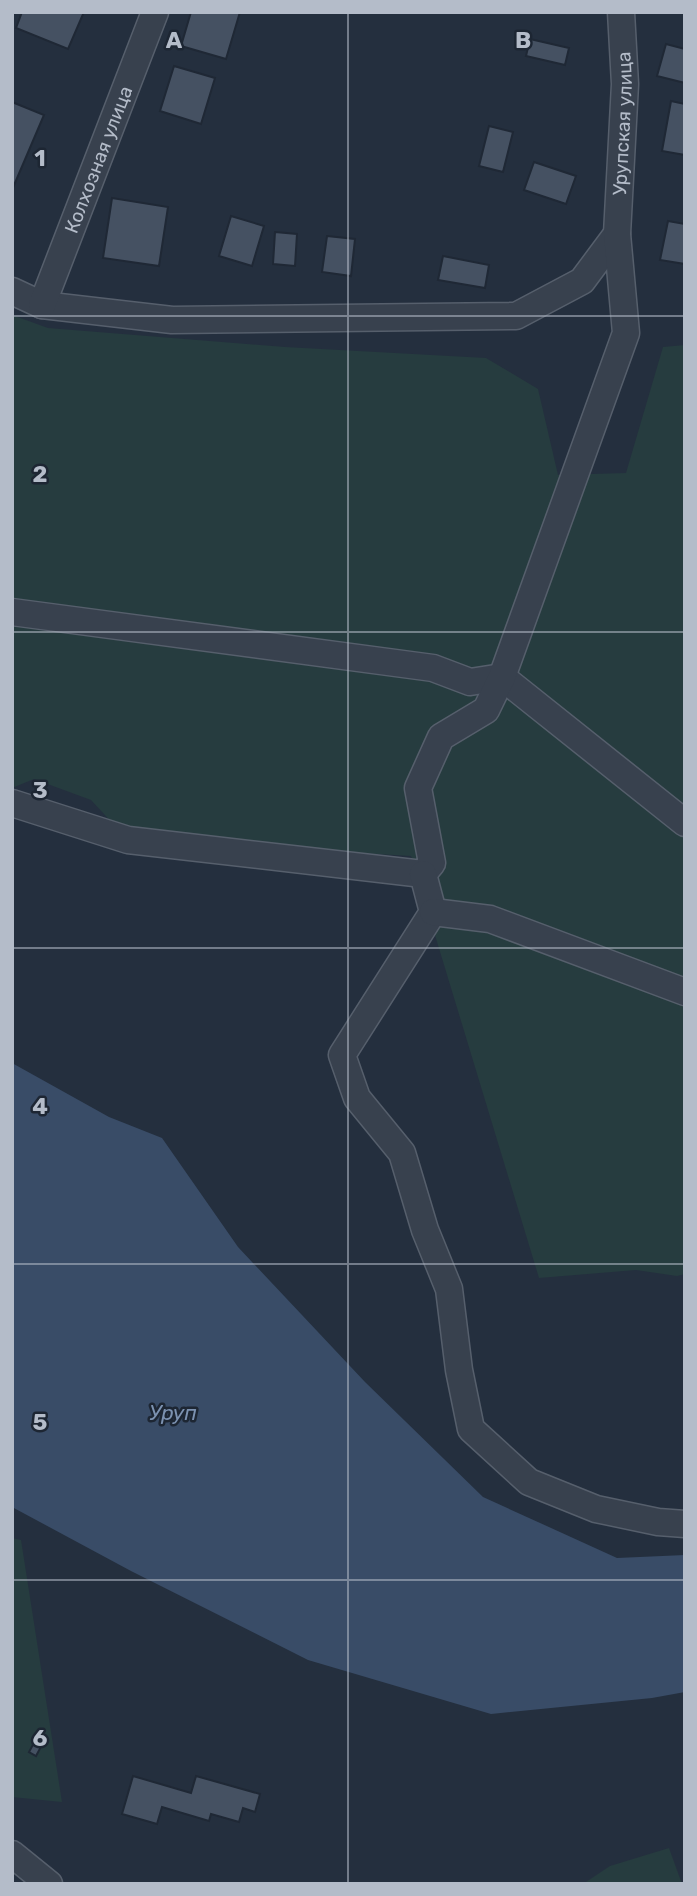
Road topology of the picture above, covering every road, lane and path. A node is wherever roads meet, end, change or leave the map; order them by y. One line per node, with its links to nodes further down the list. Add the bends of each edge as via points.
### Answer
1 (155, 12): 5 (street, Колхозная улица)
2 (621, 12): 3 (street, Урупская улица, via 625,84)
3 (617, 234): 5 (street, via 582,281 516,316 172,320); 7 (street, Урупская улица, via 626,333)
4 (12, 290): 5 (street)
5 (42, 305)
6 (12, 612): 7 (street, via 433,668 470,682)
7 (502, 677): 9 (street); 10 (street, Урупская улица, via 486,710 441,737 418,789 432,863)
8 (12, 803): 10 (street, via 128,840)
9 (685, 822)
10 (423, 874): 11 (street)
11 (433, 912): 12 (street, via 490,919); 13 (street, via 342,1055 357,1098 402,1153 449,1289 471,1429 529,1482 596,1509)
12 (685, 992)
13 (685, 1524)
14 (12, 1854): 15 (street)
15 (49, 1884)

